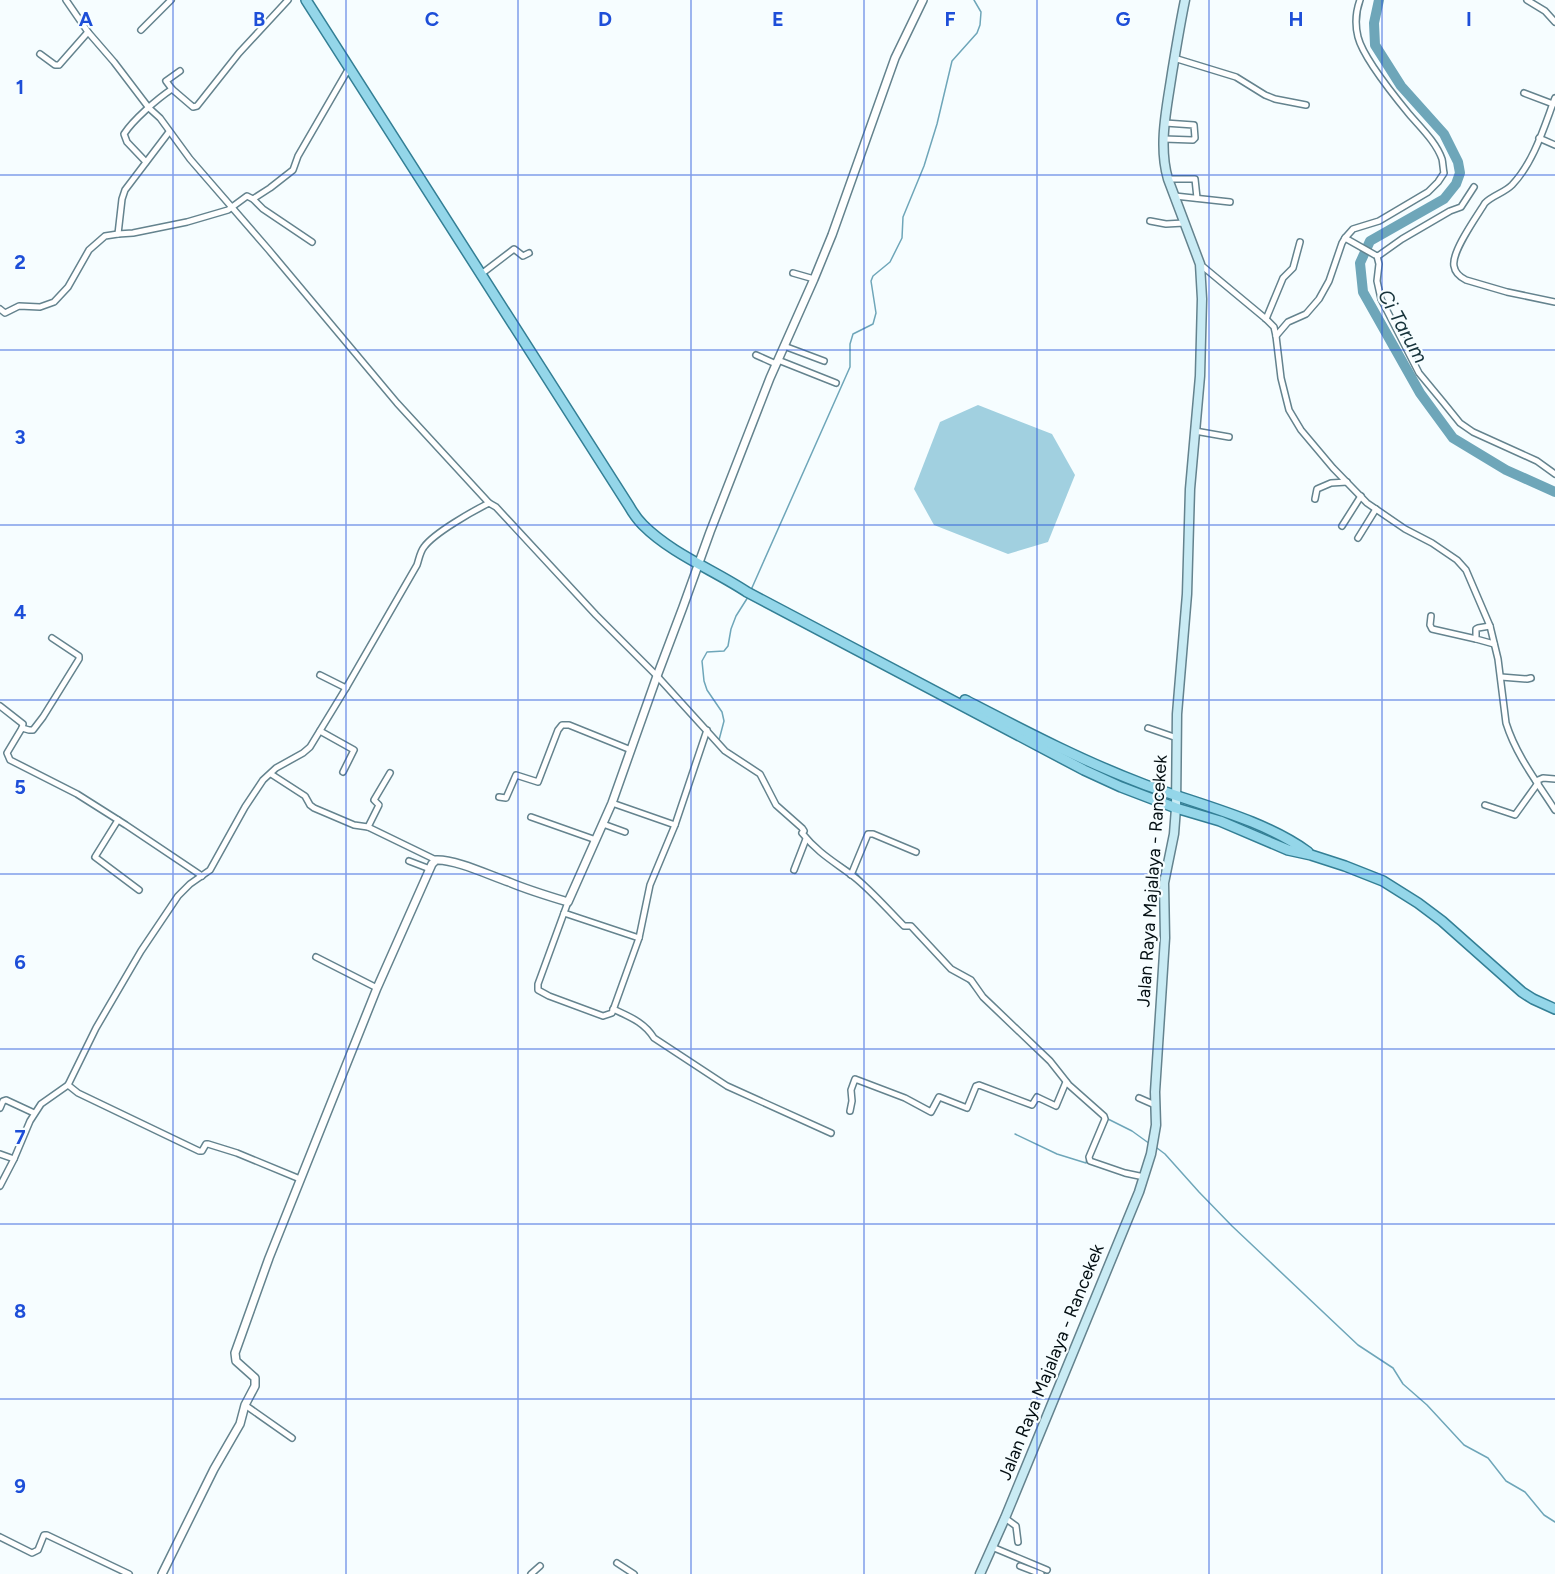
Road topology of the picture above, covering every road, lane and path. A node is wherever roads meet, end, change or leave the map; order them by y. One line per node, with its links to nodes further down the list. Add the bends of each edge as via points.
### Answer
1 (66, 0): 11 (street)
2 (171, 0): 10 (street)
3 (288, 0): 16 (street, via 238,53 197,106 193,107)
4 (306, 0): 14 (main road)
5 (923, 0): 45 (street, via 895,58)
6 (1183, 0): 13 (main road, Jalan Raya Majalaya - Rancekek)
7 (1360, 0): 37 (street, via 1356,21 1362,46 1431,140 1442,159 1444,173 1428,192 1379,221 1353,229)
8 (1527, 0): 9 (street)
9 (1555, 22)
10 (141, 30)
11 (88, 32): 12 (street, via 60,65); 20 (street)
12 (40, 54)
13 (1174, 58): 18 (street, via 1236,77 1275,99); 21 (main road, Jalan Raya Majalaya - Rancekek)
14 (349, 68): 31 (street, via 293,170); 44 (main road)
15 (180, 71): 16 (street, via 165,81)
16 (172, 89): 20 (street)
17 (1524, 93): 19 (street)
18 (1306, 105)
19 (1553, 106): 23 (street)
20 (149, 108): 22 (street); 26 (street, via 124,134)
21 (1165, 123): 24 (main road, Jalan Raya Majalaya - Rancekek); 24 (street, via 1194,125 1195,138)
22 (169, 132): 26 (street); 33 (street)
23 (1539, 138): 25 (street); 46 (street, via 1519,177 1485,203 1463,238 1453,264 1460,278)
24 (1164, 139): 27 (main road, Jalan Raya Majalaya - Rancekek)
25 (1555, 145)
26 (146, 162): 36 (street, via 125,190)
27 (1168, 179): 29 (main road, Jalan Raya Majalaya - Rancekek); 30 (street, via 1194,178)
28 (1474, 188): 41 (street, via 1461,207)
29 (1175, 196): 30 (street); 35 (main road, Jalan Raya Majalaya - Rancekek)
30 (1197, 198): 32 (street)
31 (253, 199): 33 (street, via 247,196); 38 (street)
32 (1230, 202)
33 (232, 206): 36 (street, via 187,222); 61 (street, via 397,403)
34 (1150, 221): 35 (street)
35 (1184, 223): 42 (main road, Jalan Raya Majalaya - Rancekek)
36 (118, 234): 47 (street, via 105,237 89,250 68,287 54,302 40,307 19,306)
37 (1347, 239): 41 (street); 49 (street, via 1319,299)
38 (312, 242)
39 (1300, 242): 48 (street, via 1293,268 1283,278)
40 (529, 253): 44 (street, via 523,256 514,249)
41 (1376, 256): 57 (street, via 1381,299 1419,373 1437,395 1460,423 1473,432 1537,461)
42 (1200, 264): 48 (street); 55 (main road, Jalan Raya Majalaya - Rancekek, via 1200,366)
43 (793, 273): 45 (street)
44 (480, 274): 65 (main road, via 643,526)
45 (814, 279): 50 (street)
46 (1555, 302)
47 (2, 313)
48 (1266, 319): 49 (street)
49 (1276, 336): 58 (street, via 1289,410 1301,430)
50 (784, 346): 52 (street); 53 (street)
51 (756, 355): 53 (street)
52 (824, 361)
53 (777, 362): 54 (street); 65 (street)
54 (836, 383)
55 (1195, 431): 56 (street); 82 (main road, Jalan Raya Majalaya - Rancekek)
56 (1229, 437)
57 (1555, 474)
58 (1347, 482): 59 (street); 60 (street, via 1317,489)
59 (1361, 496): 62 (street); 63 (street)
60 (1315, 499)
61 (489, 503): 73 (street); 76 (street, via 422,549 417,565)
62 (1376, 509): 64 (street); 68 (street, via 1456,560 1468,574)
63 (1342, 526)
64 (1358, 538)
65 (699, 565): 66 (main road); 73 (street)
66 (738, 585): 89 (main road, via 780,603 1023,730 1100,767); 93 (main road, via 1084,770)
67 (1431, 616): 70 (street, via 1432,628)
68 (1490, 626): 70 (street, via 1476,629); 71 (street)
69 (52, 638): 78 (street, via 79,659 33,730)
70 (1476, 639): 71 (street)
71 (1494, 644): 74 (street)
72 (320, 675): 76 (street)
73 (657, 676): 80 (street); 83 (street)
74 (1501, 677): 75 (street); 88 (street, via 1509,733)
75 (1531, 678)
76 (346, 688): 81 (street)
77 (0, 705): 78 (street, via 22,722)
78 (22, 728): 96 (street, via 7,753 8,758)
79 (1148, 728): 82 (street)
80 (707, 730): 98 (street); 101 (street, via 725,751 760,774 776,805 802,828)
81 (320, 731): 84 (street, via 354,750); 86 (street, via 310,747)
82 (1177, 738): 89 (main road, Jalan Raya Majalaya - Rancekek)
83 (631, 750): 90 (street, via 562,725 538,782 516,775 506,798); 91 (street)
84 (343, 772)
85 (390, 773): 99 (street, via 374,800 379,805)
86 (271, 774): 99 (street, via 305,796 314,808); 110 (street, via 263,780 210,870)
87 (1555, 779): 88 (street)
88 (1537, 782): 92 (street, via 1515,815); 94 (street)
89 (1176, 796): 93 (main road, Jalan Raya Majalaya - Rancekek); 104 (main road, via 1269,831)
90 (500, 797)
91 (612, 803): 97 (street); 98 (street)
92 (1485, 805)
93 (1176, 808): 104 (main road); 122 (main road, Jalan Raya Majalaya - Rancekek, via 1164,883 1165,938)
94 (1555, 810)
95 (531, 817): 102 (street)
96 (118, 820): 110 (street); 111 (street, via 95,857)
97 (603, 825): 100 (street); 102 (street)
98 (675, 825): 114 (street, via 648,894)
99 (368, 827): 105 (street)
100 (625, 832)
101 (806, 839): 108 (street); 109 (street)
102 (596, 840): 112 (street)
103 (916, 852): 109 (street, via 868,834)
104 (1311, 855): 117 (main road, via 1383,881 1442,921 1522,992)
105 (436, 860): 107 (street); 112 (street, via 475,869)
106 (409, 861): 107 (street)
107 (429, 869): 116 (street)
108 (794, 870)
109 (852, 873): 119 (street, via 904,926 911,926 951,969 971,980)
110 (202, 876): 120 (street, via 178,896 141,951)
111 (140, 890)
112 (568, 902): 113 (street)
113 (564, 913): 114 (street); 118 (street, via 538,990 603,1016)
114 (639, 938): 118 (street)
115 (316, 957): 116 (street)
116 (377, 988): 130 (street)
117 (1555, 1008)
118 (614, 1010): 126 (street, via 642,1024 654,1038 720,1083)
119 (1066, 1082): 124 (street, via 1056,1106 1037,1097 1032,1105 978,1084 968,1108 939,1097 929,1112 905,1098 855,1079 850,1090); 129 (street, via 1105,1117 1090,1161)
120 (68, 1085): 125 (street, via 45,1100); 130 (street, via 103,1106 201,1152 208,1144)
121 (1139, 1098): 122 (street)
122 (1155, 1105): 129 (main road, Jalan Raya Majalaya - Rancekek, via 1154,1140)
123 (0, 1108): 125 (street, via 6,1100)
124 (850, 1111)
125 (34, 1113): 128 (street)
126 (831, 1133)
127 (0, 1154): 128 (street)
128 (14, 1159): 131 (street)
129 (1144, 1177): 134 (main road, Jalan Raya Majalaya - Rancekek)
130 (300, 1179): 132 (street, via 235,1355 256,1380)
131 (0, 1186)
132 (245, 1405): 133 (street); 143 (street, via 240,1424)
133 (292, 1438)
134 (1005, 1518): 136 (street, via 1016,1526); 137 (main road, Jalan Raya Majalaya - Rancekek)
135 (0, 1537): 142 (street, via 32,1553 47,1535)
136 (1017, 1542)
137 (992, 1547): 141 (street); 146 (main road, Jalan Raya Majalaya - Rancekek)
138 (617, 1563): 145 (street)
139 (540, 1566): 144 (street)
140 (1020, 1566): 147 (street)
141 (1047, 1570)
142 (129, 1574)
143 (162, 1574)
144 (531, 1574)
145 (634, 1574)
146 (980, 1574)
147 (1041, 1574)

